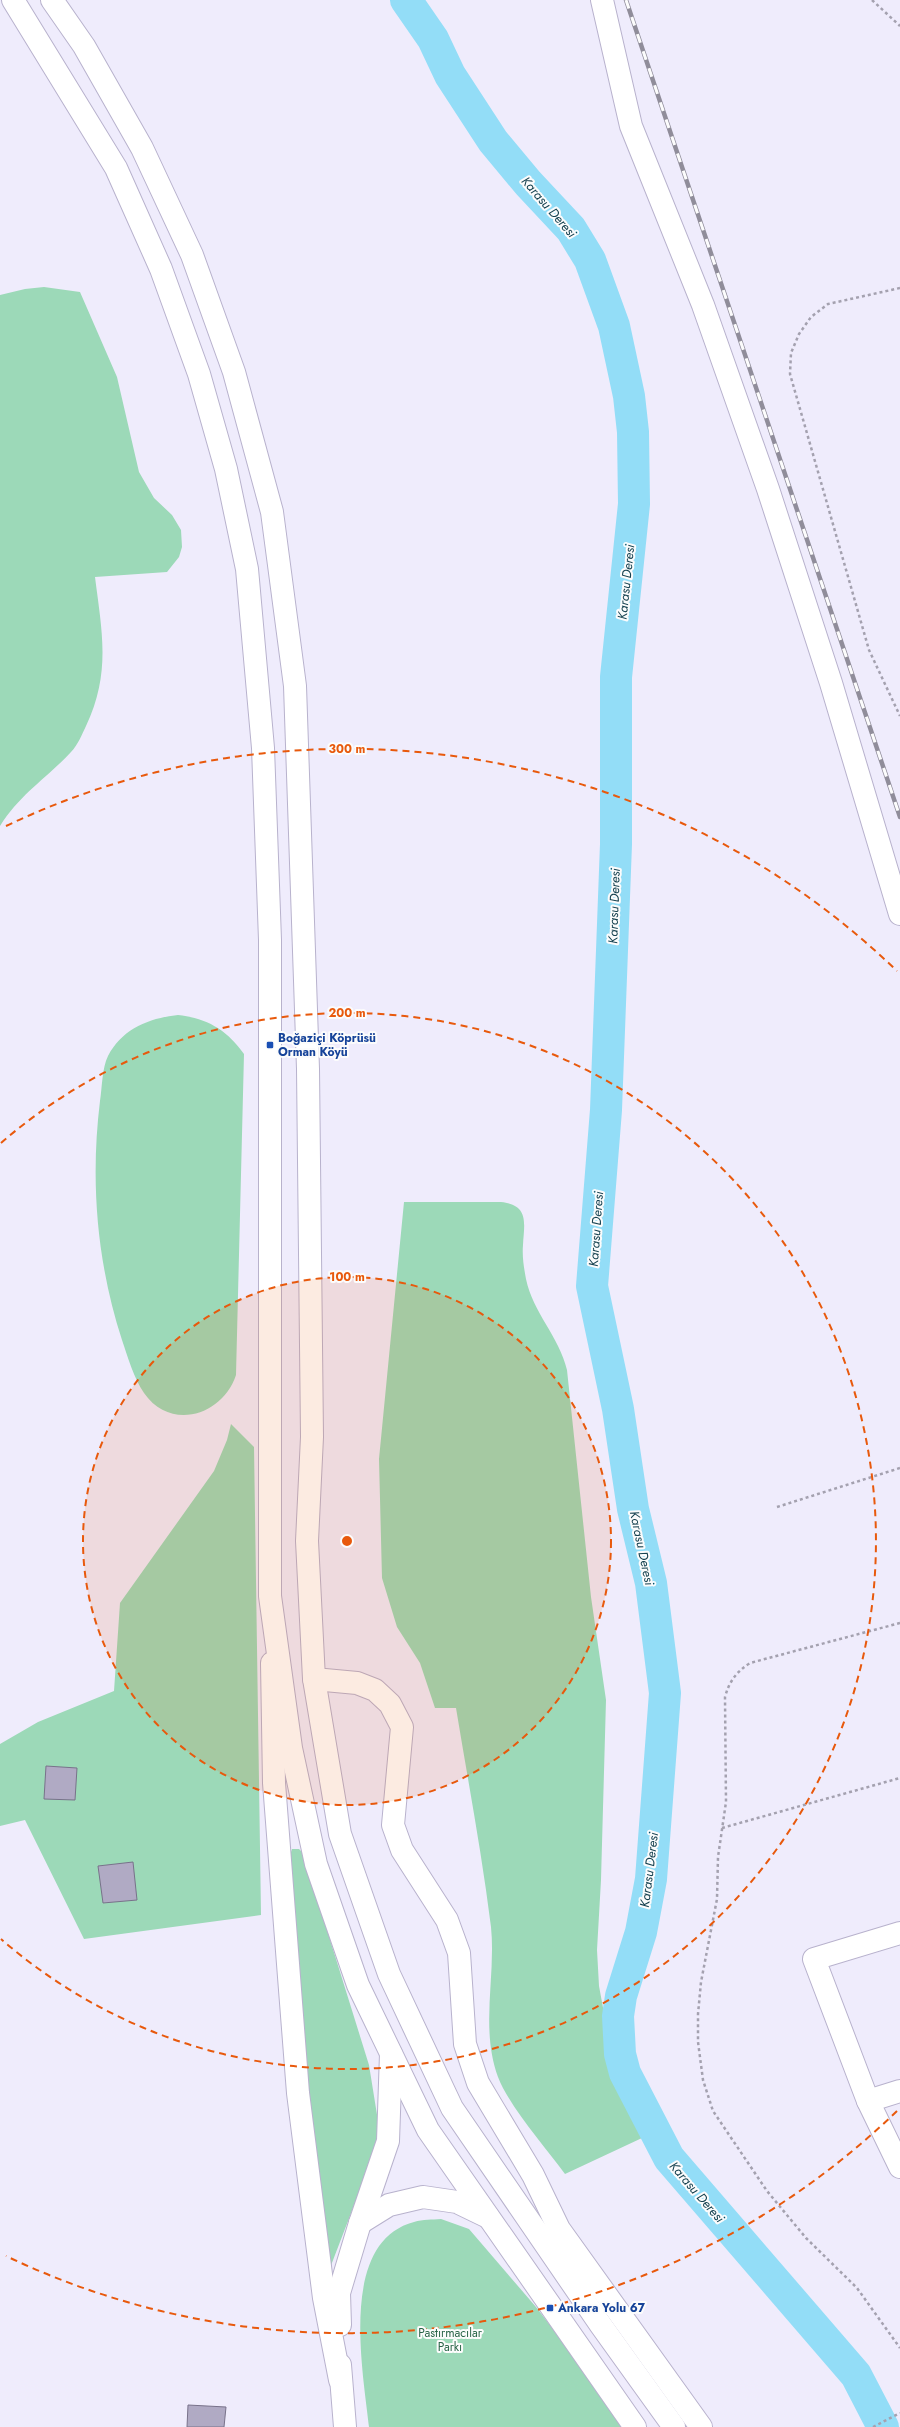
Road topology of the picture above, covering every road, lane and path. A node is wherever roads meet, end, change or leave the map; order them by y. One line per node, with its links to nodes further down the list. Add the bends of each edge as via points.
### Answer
1 (13, 0): 11 (main road, via 116,168 161,269 200,374 226,469 246,569 263,748 270,940)
2 (52, 0): 13 (main road, via 84,46 142,148 192,255 234,372 272,512 296,694 308,1069 312,1437 307,1541)
3 (602, 0): 8 (main road, via 631,126 703,305 768,489 831,683)
4 (872, 0): 5 (path)
5 (900, 26)
6 (900, 288): 7 (path, via 828,304 811,317 799,334 791,353 790,374 869,650)
7 (900, 716)
8 (900, 914)
9 (900, 1468): 10 (path)
10 (777, 1507)
11 (270, 1596): 17 (main road, via 291,1748 316,1864 358,1985); 24 (main road, via 274,1783 298,2093 324,2298)
12 (900, 1623): 15 (path, via 750,1664 736,1675 725,1698 726,1802)
13 (314, 1679): 28 (main road, via 340,1834 389,1974 452,2108); 29 (main road, via 357,1683 375,1690 390,1704 402,1727 393,1825 402,1850 447,1920 459,1953 465,2044 478,2083 533,2175 560,2228)
14 (900, 1778): 15 (path)
15 (722, 1828): 23 (path, via 717,1899 701,1982 698,2014 700,2061 707,2095 713,2111 767,2191 806,2238 858,2288)
16 (900, 1933): 19 (main road, via 814,1959)
17 (391, 2054): 21 (main road, via 428,2130); 22 (main road, via 388,2140)
18 (900, 2091): 19 (main road)
19 (868, 2101): 20 (main road)
20 (900, 2167)
21 (488, 2217): 22 (main road, via 457,2202 423,2197 389,2205); 27 (main road)
22 (360, 2223): 24 (main road, via 339,2293)
23 (900, 2348)
24 (340, 2380): 26 (main road)
25 (899, 2414): 30 (path)
26 (345, 2427)
27 (635, 2427)
28 (674, 2427)
29 (701, 2427)
30 (873, 2427)

